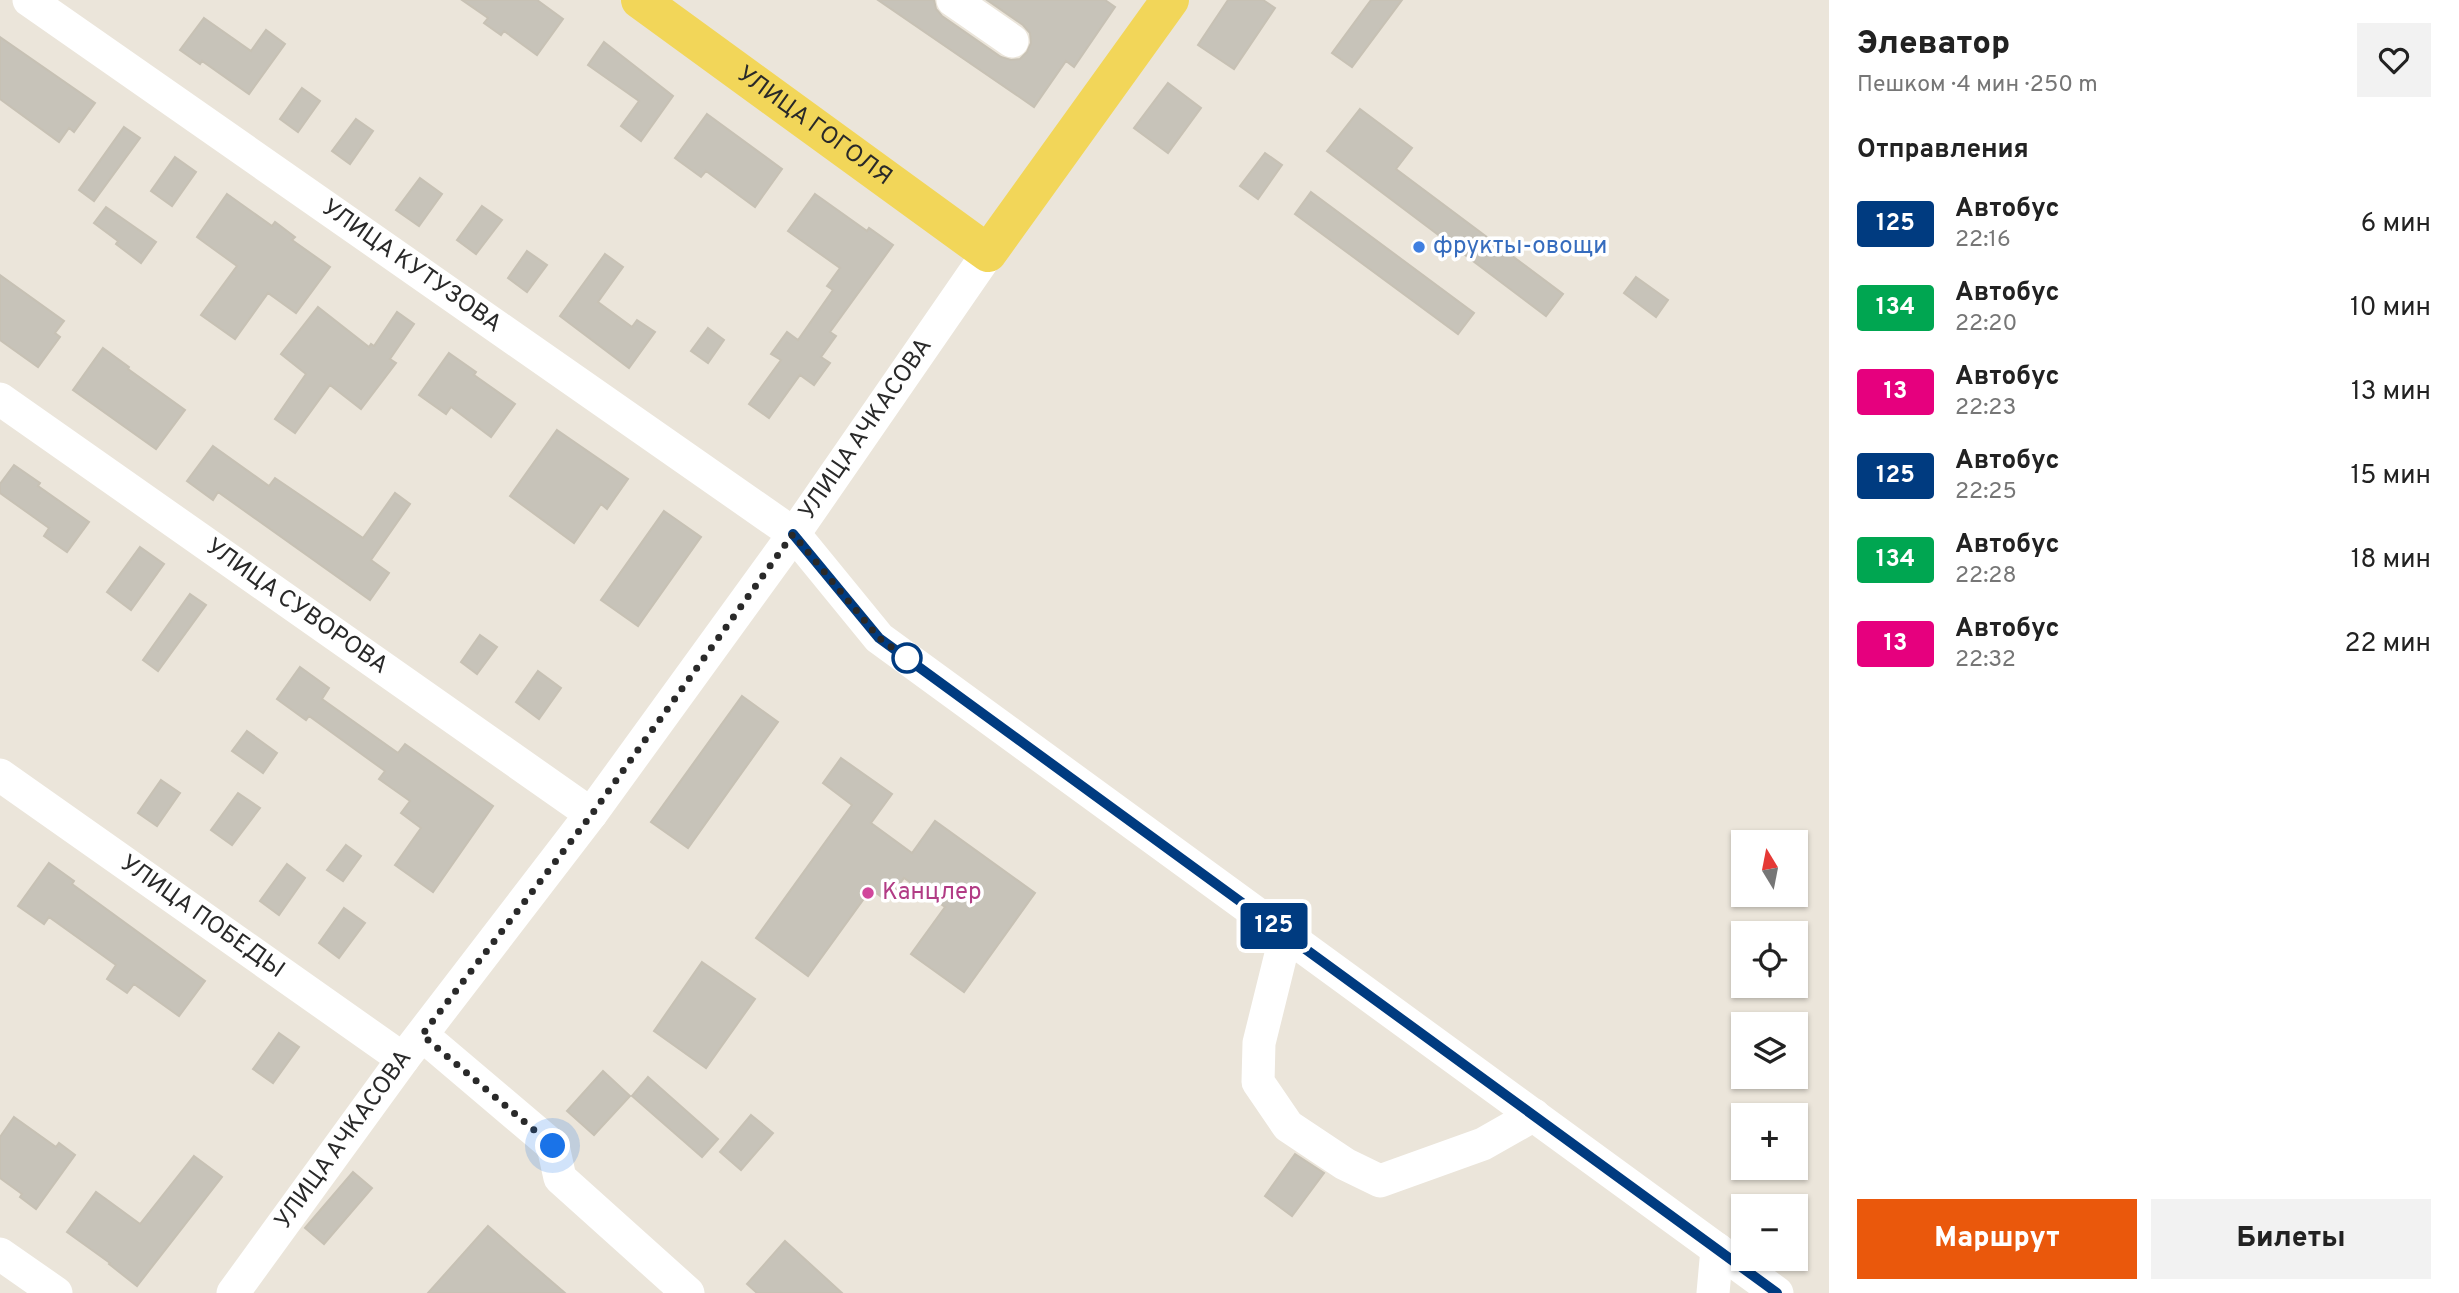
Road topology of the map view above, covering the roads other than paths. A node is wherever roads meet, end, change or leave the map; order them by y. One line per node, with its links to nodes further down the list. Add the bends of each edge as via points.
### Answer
1 (29, 0): 8 (street, УЛИЦА КУТУЗОВА)
2 (640, 0): 6 (main road, УЛИЦА ГОГОЛЯ)
3 (953, 0): 5 (street)
4 (1170, 0): 6 (main road, УЛИЦА АЧКАСОВА)
5 (1012, 41)
6 (988, 253): 8 (street, УЛИЦА АЧКАСОВА)
7 (0, 399): 10 (street, УЛИЦА СУВОРОВА)
8 (793, 534): 10 (street, УЛИЦА АЧКАСОВА); 11 (street, УЛИЦА КУТУЗОВА, via 879,638)
9 (0, 775): 12 (street, УЛИЦА ПОБЕДЫ)
10 (592, 814): 12 (street, УЛИЦА АЧКАСОВА)
11 (1286, 934): 13 (street, УЛИЦА КУТУЗОВА); 13 (street, via 1259,1043 1258,1082 1288,1126 1380,1181 1483,1144)
12 (413, 1047): 17 (street, УЛИЦА АЧКАСОВА); 18 (street, УЛИЦА ПОБЕДЫ, via 553,1146 560,1178)
13 (1534, 1115): 14 (street, УЛИЦА КУТУЗОВА)
14 (1717, 1249): 19 (street); 20 (street, УЛИЦА КУТУЗОВА)
15 (0, 1254): 16 (street)
16 (56, 1293)
17 (233, 1293)
18 (688, 1293)
19 (1713, 1293)
20 (1777, 1293)

